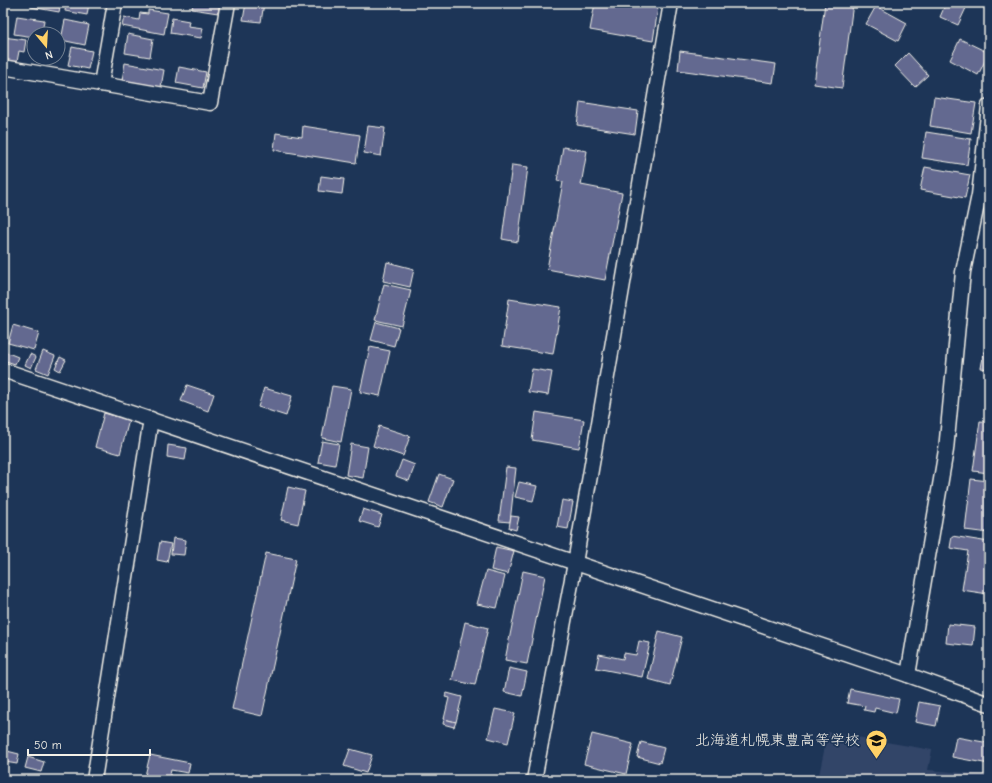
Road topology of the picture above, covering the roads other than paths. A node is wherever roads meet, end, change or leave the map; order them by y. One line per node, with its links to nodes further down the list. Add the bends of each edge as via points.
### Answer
1 (114, 3): 5 (street)
2 (228, 3): 5 (street, via 210,103)
3 (671, 3): 9 (street)
4 (3, 68): 5 (street)
5 (101, 84)
6 (989, 106): 10 (street, via 980,195 963,272 946,450)
7 (3, 370): 8 (street)
8 (151, 419): 9 (street); 12 (street)
9 (575, 563): 10 (street); 13 (street)
10 (908, 674): 11 (street)
11 (989, 704)
12 (94, 780)
13 (534, 780)

